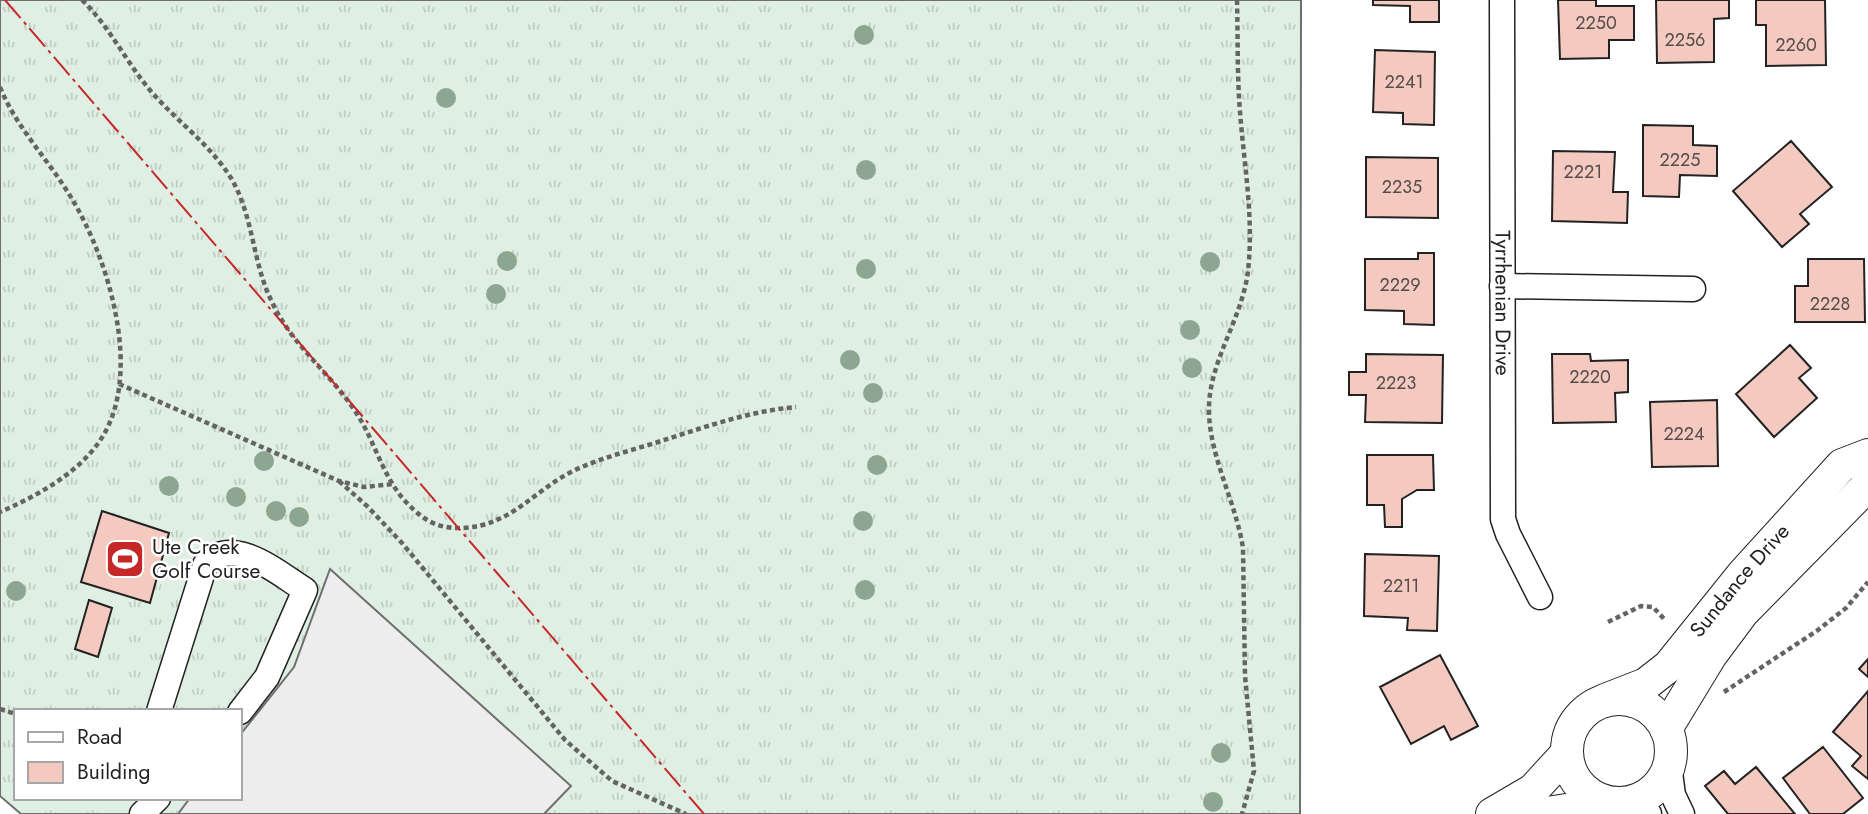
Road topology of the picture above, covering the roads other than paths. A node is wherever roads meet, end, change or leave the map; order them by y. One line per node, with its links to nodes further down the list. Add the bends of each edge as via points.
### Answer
1 (1502, 0): 2 (street, Tyrrhenian Drive)
2 (1502, 286): 3 (street); 6 (street, Tyrrhenian Drive, via 1503,519)
3 (1693, 289)
4 (1868, 455): 7 (street, Sundance Drive, via 1842,466 1743,574 1669,666 1646,684)
5 (1868, 483): 10 (street, Sundance Drive, via 1743,612)
6 (1540, 597)
7 (1605, 700): 10 (street, via 1620,698 1647,707); 11 (street, via 1576,720)
8 (160, 709): 9 (street, via 205,565 227,552 253,558 305,590 267,677)
9 (242, 709)
10 (1666, 729): 12 (street)
11 (1566, 754): 14 (street, via 1581,787 1596,797); 16 (street, via 1533,790)
12 (1669, 765): 14 (street, via 1654,789); 18 (street, via 1673,796)
13 (156, 800): 15 (street)
14 (1630, 806): 17 (street)
15 (142, 814)
16 (1492, 814)
17 (1540, 814)
18 (1682, 814)

